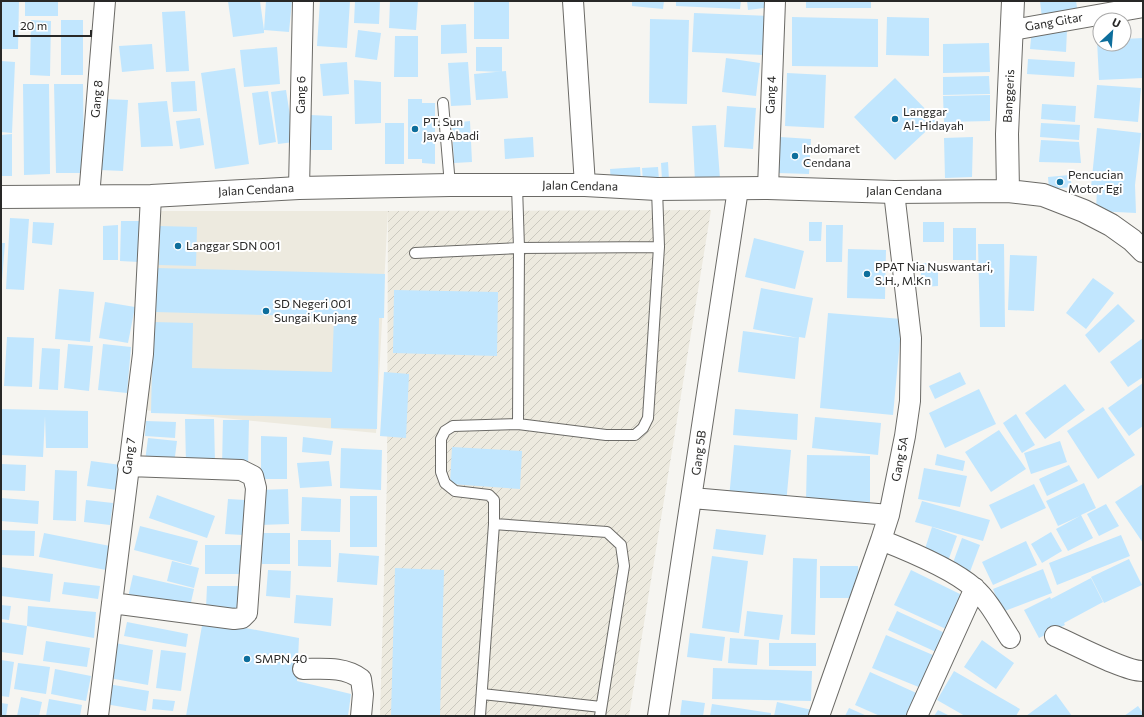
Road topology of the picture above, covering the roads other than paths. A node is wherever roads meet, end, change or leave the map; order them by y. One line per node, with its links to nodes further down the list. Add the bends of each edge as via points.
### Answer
1 (104, 1): 20 (street, Gang 8)
2 (303, 1): 12 (street, Gang 6)
3 (572, 1): 10 (street)
4 (775, 1): 13 (street, Gang 4)
5 (1013, 1): 7 (street, Banggeris)
6 (1143, 7): 7 (street, Gang Gitar)
7 (1012, 30): 16 (street, Banggeris, via 1007,134)
8 (443, 103): 9 (lane)
9 (450, 185): 11 (street, Jalan Cendana); 12 (street, Jalan Cendana)
10 (585, 185): 11 (street, Jalan Cendana); 14 (street, Jalan Cendana)
11 (517, 186): 22 (lane)
12 (299, 188): 18 (street, Jalan Cendana)
13 (768, 188): 15 (street, Jalan Cendana); 17 (street, Jalan Cendana)
14 (658, 189): 15 (street, Jalan Cendana); 21 (lane)
15 (738, 189): 27 (street, Gang 5B)
16 (1008, 191): 17 (street, Jalan Cendana); 23 (street, Jalan Cendana, via 1043,196 1084,211 1111,225)
17 (894, 192): 28 (street, Gang 5A, via 910,338 910,401)
18 (151, 196): 20 (street, Jalan Cendana); 26 (street, Gang 7, via 143,354)
19 (1, 197): 20 (street, Jalan Cendana)
20 (89, 197)
21 (659, 247): 22 (lane); 25 (lane, via 648,418 643,428 635,435 606,435)
22 (519, 248): 24 (lane); 25 (lane)
23 (1143, 251)
24 (415, 254)
25 (518, 424): 29 (lane, via 453,426 445,431 441,439 442,472 446,483 455,491 489,495 494,500)
26 (128, 466): 32 (street, Gang 7); 32 (street, via 241,470 253,476 256,488 247,613 242,618 234,619)
27 (692, 498): 28 (street); 42 (street, Gang 5B)
28 (889, 515): 30 (street, Gang 5A)
29 (494, 524): 37 (lane); 38 (lane, via 606,532 621,545 624,566)
30 (881, 540): 31 (street, via 916,554); 43 (street, Gang 5A)
31 (975, 588): 34 (street); 44 (street)
32 (112, 602): 39 (street, Gang 7)
33 (1056, 636): 36 (street, via 1117,664)
34 (1010, 638)
35 (303, 669): 40 (street, via 337,670 354,674 361,679)
36 (1143, 671)
37 (482, 694): 38 (lane); 41 (lane)
38 (600, 711)
39 (98, 716)
40 (362, 716)
41 (480, 716)
42 (658, 716)
43 (819, 716)
44 (916, 716)

